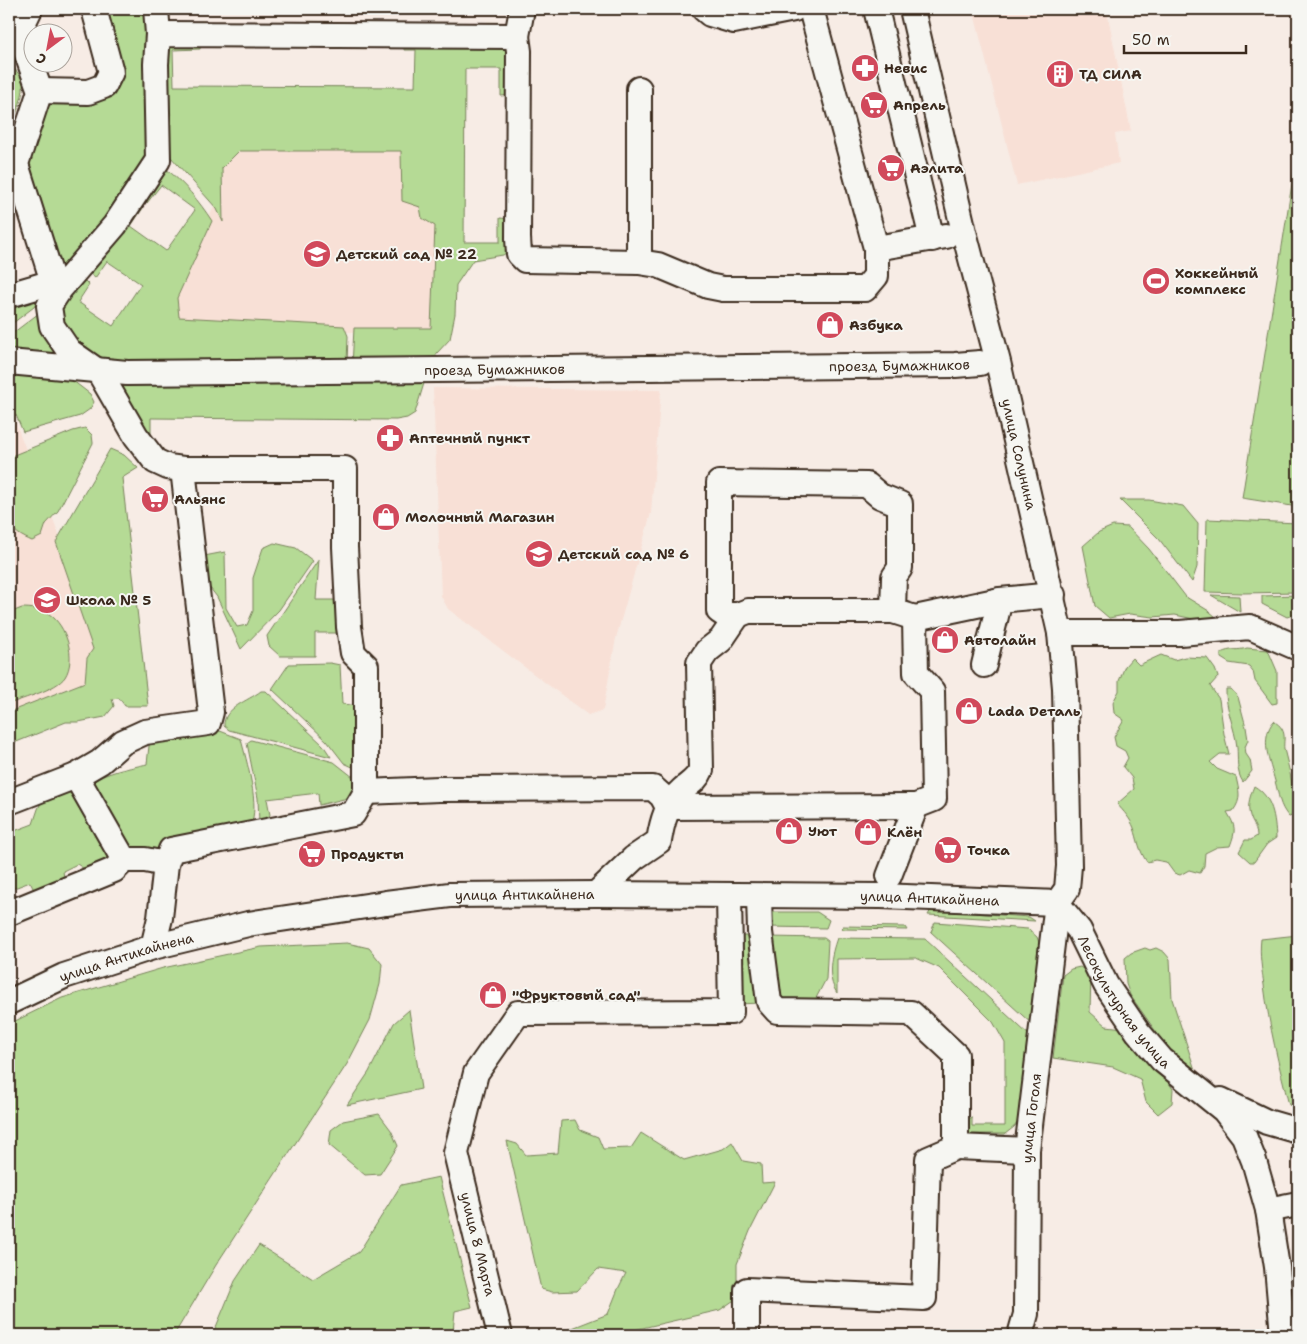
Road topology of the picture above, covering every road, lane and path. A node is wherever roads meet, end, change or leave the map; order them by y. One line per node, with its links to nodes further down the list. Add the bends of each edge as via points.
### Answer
1 (30, 9): 12 (street)
2 (94, 9): 14 (street, via 111,72 104,86 88,92)
3 (156, 9): 10 (street)
4 (522, 9): 11 (street)
5 (704, 9): 6 (street, via 734,21)
6 (794, 9)
7 (811, 9): 18 (street)
8 (876, 9): 17 (street)
9 (912, 9): 16 (street, улица Солунина)
10 (158, 34): 11 (street); 20 (street, via 158,160 115,225)
11 (517, 36): 19 (street, via 519,254 525,260)
12 (14, 39): 14 (street)
13 (639, 89): 19 (street)
14 (40, 91): 15 (street)
15 (12, 165): 20 (street)
16 (964, 232): 17 (street); 26 (street, улица Солунина)
17 (932, 239): 18 (street)
18 (876, 248): 19 (street, via 876,276 865,290 723,289 658,265)
19 (639, 262)
20 (56, 286): 21 (street); 24 (street, via 49,306 52,326 69,351)
21 (9, 295)
22 (9, 362): 24 (street, проезд Бумажников)
23 (980, 363): 24 (street, проезд Бумажников)
24 (98, 372): 25 (street, via 136,436 155,461)
25 (184, 469): 33 (street, via 211,712 208,723 146,732 123,742 100,762); 34 (street, via 345,469 348,627 353,653 366,666)
26 (1053, 595): 27 (street); 30 (street, улица Солунина)
27 (1000, 600): 28 (street); 32 (street)
28 (904, 614): 29 (street, via 748,611); 29 (street, via 894,577 900,568 900,504 880,496 867,484 719,482 719,611 725,615); 36 (street, via 916,673 932,691 934,799)
29 (738, 615): 37 (street, via 722,640 707,651 699,663 701,770)
30 (1060, 633): 31 (street, via 1180,633 1250,626); 46 (street, улица Солунина, via 1065,688 1069,866 1067,889)
31 (1298, 648)
32 (984, 665)
33 (76, 776): 35 (street); 39 (street)
34 (366, 792): 37 (street, via 653,788); 40 (street, via 352,814 171,850)
35 (9, 802)
36 (916, 806): 37 (street); 41 (street)
37 (668, 807): 38 (street, via 659,841)
38 (634, 858): 42 (street); 43 (street)
39 (124, 860): 40 (street); 47 (street, via 114,870)
40 (166, 864): 48 (street)
41 (889, 876)
42 (596, 894): 43 (street, улица Антикайнена); 48 (street, улица Антикайнена, via 450,895 248,924)
43 (634, 894): 44 (street, улица Антикайнена)
44 (728, 896): 45 (street, улица Антикайнена); 56 (street, улица 8 Марта, via 731,1012 518,1013 476,1073 456,1153)
45 (759, 896): 46 (street, улица Антикайнена, via 881,896); 52 (street, via 769,1002 777,1011 788,1012 911,1013 956,1055)
46 (1057, 903): 50 (street, Лесокультурная улица, via 1079,930 1106,985 1138,1032 1162,1060); 53 (street, улица Гоголя)
47 (9, 913)
48 (153, 947): 49 (street, улица Антикайнена, via 64,976)
49 (9, 1002)
50 (1202, 1090): 51 (street, Лесокультурная улица, via 1267,1122); 55 (street, Лесокультурная улица, via 1224,1110 1244,1136)
51 (1298, 1131)
52 (956, 1147): 53 (street); 57 (street, via 928,1159 924,1298 748,1290)
53 (1027, 1150): 58 (street, улица Гоголя, via 1026,1314)
54 (1298, 1204): 55 (street)
55 (1268, 1210): 59 (street, Лесокультурная улица)
56 (500, 1335)
57 (747, 1335)
58 (1020, 1335)
59 (1283, 1335)

